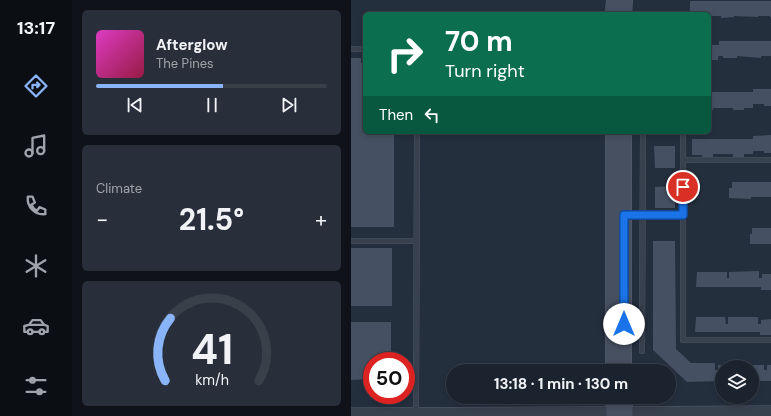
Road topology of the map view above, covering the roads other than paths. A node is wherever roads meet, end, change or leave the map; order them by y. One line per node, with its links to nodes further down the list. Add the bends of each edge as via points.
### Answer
1 (614, 0): 3 (main road)
2 (625, 0): 4 (main road)
3 (613, 12)
4 (624, 12)
5 (351, 49): 6 (lane)
6 (363, 49)
7 (417, 134): 18 (lane)
8 (613, 134): 21 (main road)
9 (624, 134): 14 (main road)
10 (643, 134): 15 (lane)
11 (683, 134): 12 (lane)
12 (683, 160): 13 (lane); 16 (lane)
13 (771, 160)
14 (624, 215): 15 (lane); 22 (main road)
15 (643, 215): 16 (lane); 20 (lane)
16 (683, 215): 19 (lane, via 683,340)
17 (351, 241): 18 (lane)
18 (417, 241): 27 (lane)
19 (771, 340)
20 (642, 351)
21 (613, 364)
22 (624, 364)
23 (615, 404): 28 (main road)
24 (623, 404): 28 (main road)
25 (771, 413): 28 (street)
26 (351, 415): 27 (street)
27 (416, 415): 28 (street)
28 (619, 415)

